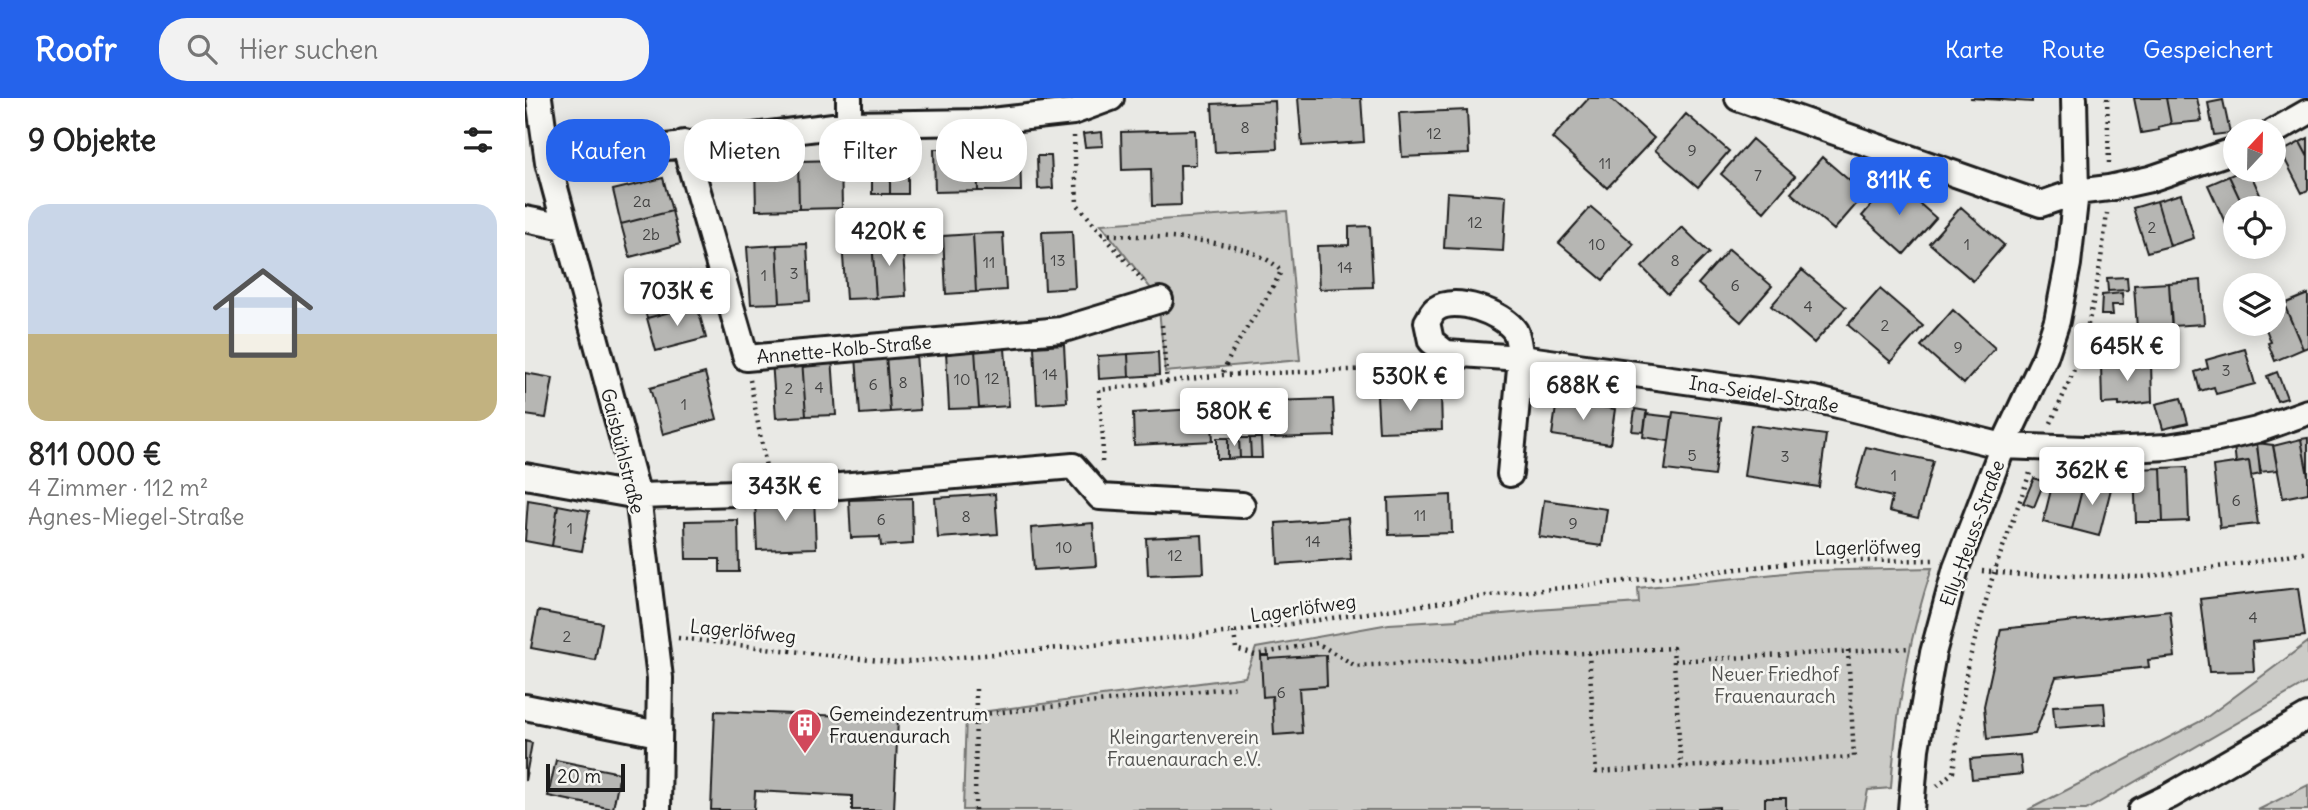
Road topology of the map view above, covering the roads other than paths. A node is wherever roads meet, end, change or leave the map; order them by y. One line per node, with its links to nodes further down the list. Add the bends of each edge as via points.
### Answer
1 (539, 98): 12 (street, Gaisbühlstraße)
2 (849, 98): 7 (street)
3 (1111, 98): 8 (street, via 1073,112)
4 (1738, 98): 16 (street, via 2041,204)
5 (2074, 98): 16 (street, Elly-Heuss-Straße)
6 (2308, 112): 9 (street)
7 (849, 119)
8 (922, 123)
9 (2286, 125)
10 (684, 143): 11 (street)
11 (670, 145)
12 (546, 148)
13 (2223, 154): 16 (street, via 2150,179)
14 (553, 182): 18 (street, Gaisbühlstraße)
15 (695, 182): 19 (street, Annette-Kolb-Straße, via 746,358 1061,330)
16 (2076, 192): 22 (street, Elly-Heuss-Straße, via 2057,321)
17 (525, 219): 18 (street)
18 (565, 227): 25 (street, Gaisbühlstraße)
19 (1160, 300)
20 (1521, 358): 20 (street, Ina-Seidel-Straße, via 1515,331 1491,312 1449,303 1434,309 1427,322 1431,341 1446,353); 22 (street, Ina-Seidel-Straße, via 1814,399); 23 (street)
21 (2308, 412): 22 (street, Ina-Seidel-Straße, via 2244,433 2167,447)
22 (2003, 446): 31 (street, Elly-Heuss-Straße, via 1955,568 1933,653 1916,749)
23 (1510, 474)
24 (525, 476): 25 (street)
25 (638, 496): 26 (street, via 770,492 1073,466 1100,498); 29 (street, Gaisbühlstraße, via 660,678)
26 (1241, 505)
27 (525, 707): 29 (street)
28 (2308, 716): 32 (street)
29 (659, 734): 30 (street, Gaisbühlstraße)
30 (658, 810)
31 (1911, 810)
32 (2141, 810)

